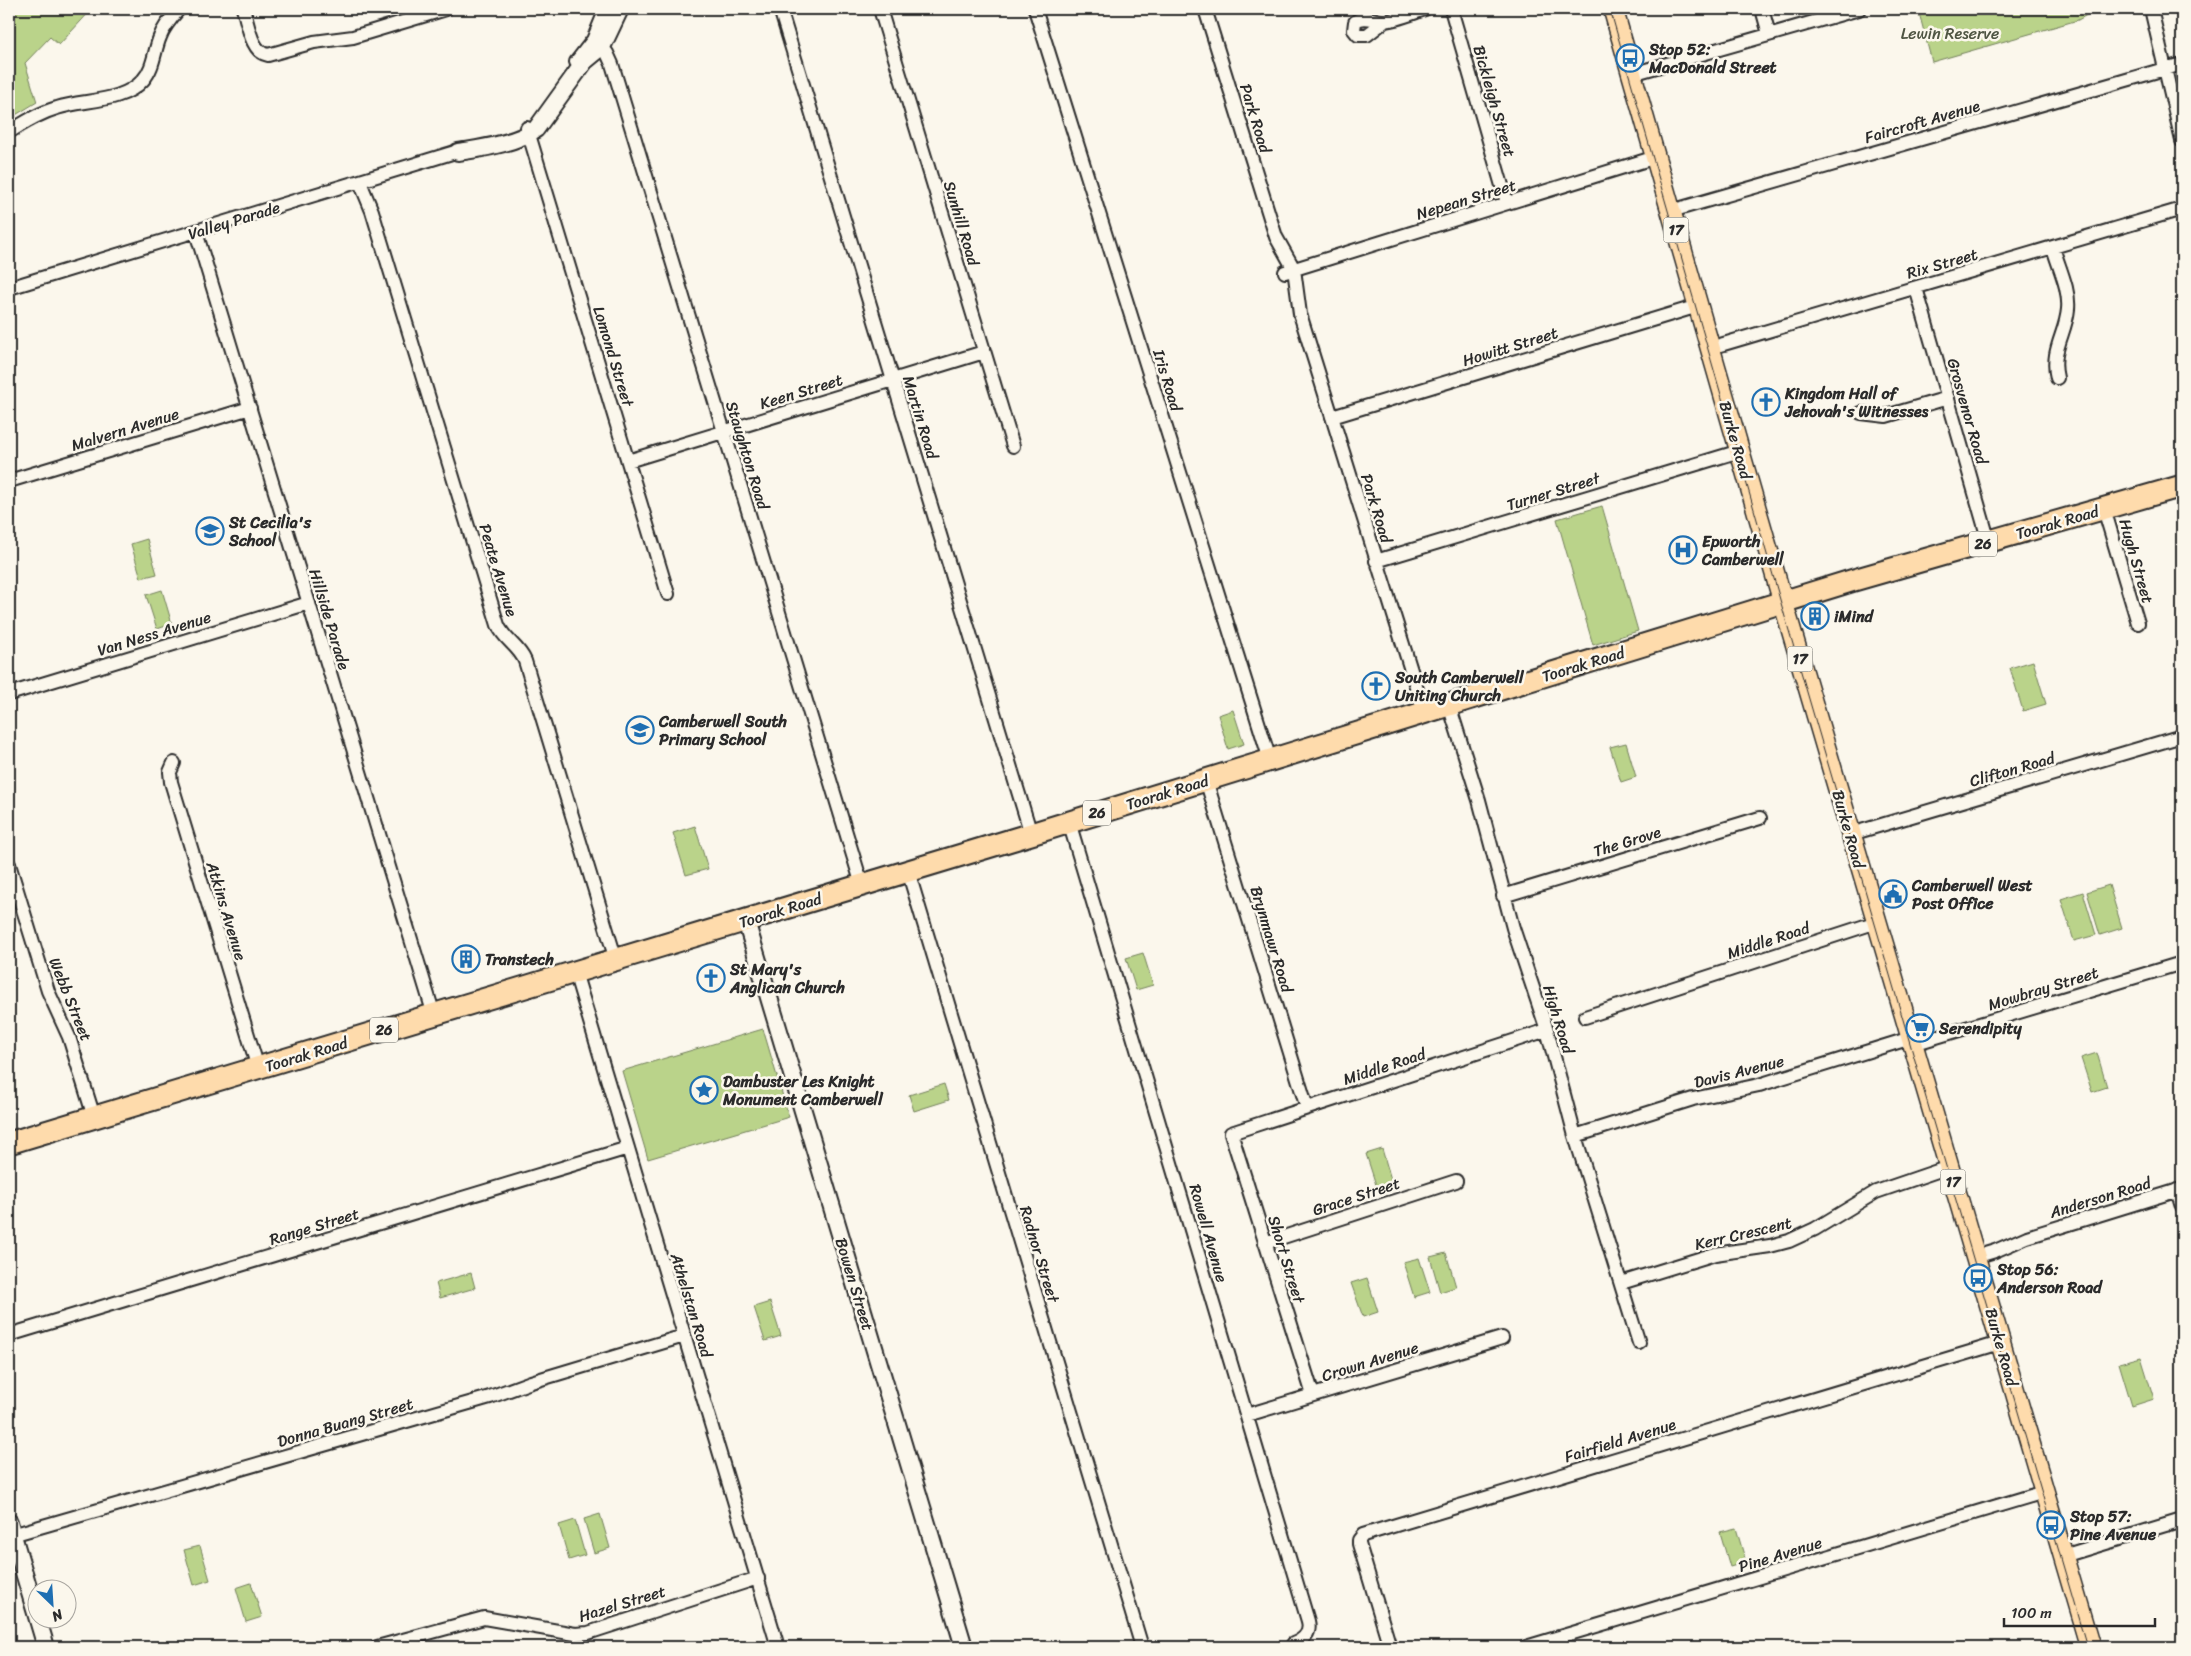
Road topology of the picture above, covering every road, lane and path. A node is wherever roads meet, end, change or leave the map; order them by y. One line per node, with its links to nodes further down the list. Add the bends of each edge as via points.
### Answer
1 (180, 9): 23 (street, via 164,29 151,67 138,85 118,96 45,112)
2 (243, 9): 3 (street, via 257,49 268,55 308,43 353,37)
3 (446, 9)
4 (620, 9): 18 (street)
5 (780, 9): 40 (street, Martin Road)
6 (880, 9): 38 (street, Sunhill Road)
7 (1035, 9): 62 (street, Iris Road)
8 (1206, 9): 33 (street, Park Road, via 1276,237 1279,259)
9 (1425, 9): 16 (street)
10 (1451, 9): 28 (street, Bickleigh Street)
11 (1613, 9): 21 (main road, Burke Road / 17)
12 (1762, 9): 17 (street)
13 (1859, 9): 17 (street)
14 (2151, 9): 20 (street)
15 (603, 11): 18 (street)
16 (1385, 21)
17 (1769, 34): 21 (street)
18 (597, 44): 22 (street, via 540,123); 45 (street, Staughton Road, via 612,64)
19 (2182, 64): 20 (street, Faircroft Avenue)
20 (2165, 68): 24 (street); 30 (street, Faircroft Avenue)
21 (1632, 74): 26 (main road, Burke Road / 17)
22 (529, 130): 25 (street, Valley Parade, via 475,150); 48 (street, Lomond Street)
23 (9, 132)
24 (2182, 141)
25 (458, 152): 27 (street, Valley Parade)
26 (1656, 157): 28 (street, Nepean Street); 30 (main road, Burke Road / 17)
27 (364, 181): 31 (street, Valley Parade); 75 (street, Peate Avenue, via 498,625 505,637 520,650 525,661)
28 (1507, 203): 33 (street, Nepean Street)
29 (2182, 209): 32 (street, Rix Street)
30 (1671, 211): 36 (main road, Burke Road / 17)
31 (196, 232): 34 (street, Valley Parade); 42 (street, Hillside Parade)
32 (2053, 247): 35 (street, Rix Street); 39 (street, via 2068,304 2058,341)
33 (1289, 270): 44 (street, Park Road, via 1290,294 1300,314)
34 (9, 288)
35 (1916, 288): 37 (street, Rix Street); 41 (street, Grosvenor Road)
36 (1698, 306): 37 (main road, Burke Road / 17); 44 (street, Howitt Street)
37 (1710, 348): 47 (main road, Burke Road / 17)
38 (984, 352): 40 (street, Keen Street); 46 (street, Sunhill Road)
39 (2057, 378)
40 (892, 380): 45 (street, Keen Street); 67 (street, Martin Road)
41 (1948, 398): 43 (street, via 1886,416); 52 (street, Grosvenor Road)
42 (250, 408): 49 (street, Malvern Avenue); 56 (street, Hillside Parade)
43 (1861, 413)
44 (1332, 417): 53 (street, Park Road)
45 (724, 431): 48 (street, Keen Street); 71 (street, Staughton Road)
46 (1013, 446)
47 (1740, 451): 53 (street, Turner Street); 55 (main road, Burke Road / 17)
48 (628, 461): 54 (street, Lomond Street)
49 (9, 481)
50 (2182, 486): 51 (highway, Toorak Road / 26)
51 (2104, 509): 52 (highway, Toorak Road / 26); 57 (street, Hugh Street)
52 (1989, 542): 55 (highway, Toorak Road / 26)
53 (1376, 561): 60 (street, Park Road)
54 (668, 594)
55 (1783, 602): 59 (highway, Toorak Road / 26); 68 (main road, Burke Road / 17)
56 (309, 603): 58 (street, Van Ness Avenue); 78 (street, Hillside Parade)
57 (2138, 623)
58 (9, 694)
59 (1449, 705): 60 (highway, Toorak Road / 26); 72 (street, High Road, via 1481,807)
60 (1424, 712): 62 (highway, Toorak Road / 26)
61 (2182, 736): 68 (street, Clifton Road)
62 (1270, 760): 64 (highway, Toorak Road / 26)
63 (174, 763): 82 (street, Atkins Avenue, via 170,772 171,782)
64 (1206, 780): 66 (highway, Toorak Road / 26); 83 (street, Brynmawr Road)
65 (1760, 818): 72 (street, The Grove)
66 (1069, 822): 67 (highway, Toorak Road / 26); 102 (street, Rowell Avenue)
67 (1031, 834): 70 (highway, Toorak Road / 26)
68 (1851, 834): 74 (main road, Burke Road / 17)
69 (9, 864): 84 (street, Webb Street, via 42,975 69,1037)
70 (908, 871): 71 (highway, Toorak Road / 26); 115 (street, Radnor Street)
71 (862, 885): 73 (highway, Toorak Road / 26)
72 (1503, 896): 80 (street, High Road)
73 (746, 921): 75 (highway, Toorak Road / 26); 114 (street, Bowen Street)
74 (1877, 922): 79 (street, Middle Road); 81 (main road, Burke Road / 17)
75 (616, 960): 77 (highway, Toorak Road / 26)
76 (2182, 963): 81 (street, Mowbray Street)
77 (575, 972): 78 (highway, Toorak Road / 26); 88 (street, Athelstan Road)
78 (434, 1015): 82 (highway, Toorak Road / 26)
79 (1585, 1017)
80 (1547, 1030): 83 (street, Middle Road); 86 (street, High Road)
81 (1912, 1041): 86 (street, Davis Avenue, via 1759,1085 1693,1099); 89 (main road, Burke Road / 17)
82 (258, 1068): 84 (highway, Toorak Road / 26)
83 (1307, 1108): 85 (street, Middle Road)
84 (94, 1117): 87 (highway, Toorak Road / 26)
85 (1231, 1133): 93 (street, Short Street)
86 (1575, 1136): 95 (street, High Road)
87 (9, 1143)
88 (628, 1148): 96 (street, Range Street); 97 (street, Athelstan Road)
89 (1949, 1167): 94 (main road, Burke Road / 17); 95 (street, Kerr Crescent, via 1876,1192 1789,1241 1715,1254)
90 (1456, 1181): 93 (street, Grace Street)
91 (2180, 1190): 92 (street); 94 (street, Anderson Road)
92 (2182, 1207)
93 (1266, 1243): 101 (street, Short Street)
94 (1974, 1253): 100 (main road, Burke Road / 17)
95 (1621, 1283): 99 (street, High Road)
96 (9, 1335)
97 (684, 1336): 105 (street, Donna Buang Street, via 490,1397); 107 (street, Athelstan Road)
98 (1502, 1338): 101 (street, Crown Avenue)
99 (1639, 1343)
100 (2000, 1343): 103 (main road, Burke Road / 17); 116 (street, Fairfield Avenue, via 1363,1535 1359,1544)
101 (1313, 1395): 102 (street, Crown Avenue)
102 (1247, 1415): 111 (street, Rowell Avenue, via 1309,1625 1305,1638)
103 (2044, 1492): 106 (main road, Burke Road / 17); 117 (street, Pine Avenue)
104 (2182, 1520): 106 (street)
105 (11, 1528): 112 (street)
106 (2063, 1556): 118 (main road, Burke Road / 17)
107 (758, 1578): 108 (street, Hazel Street, via 588,1633); 113 (street, Athelstan Road)
108 (575, 1634): 109 (street, Hazel Street, via 484,1618); 110 (street)
109 (385, 1646)
110 (580, 1646)
111 (1290, 1646)
112 (46, 1647)
113 (778, 1647)
114 (964, 1647)
115 (1142, 1647)
116 (1390, 1647)
117 (1526, 1647)
118 (2089, 1647)

